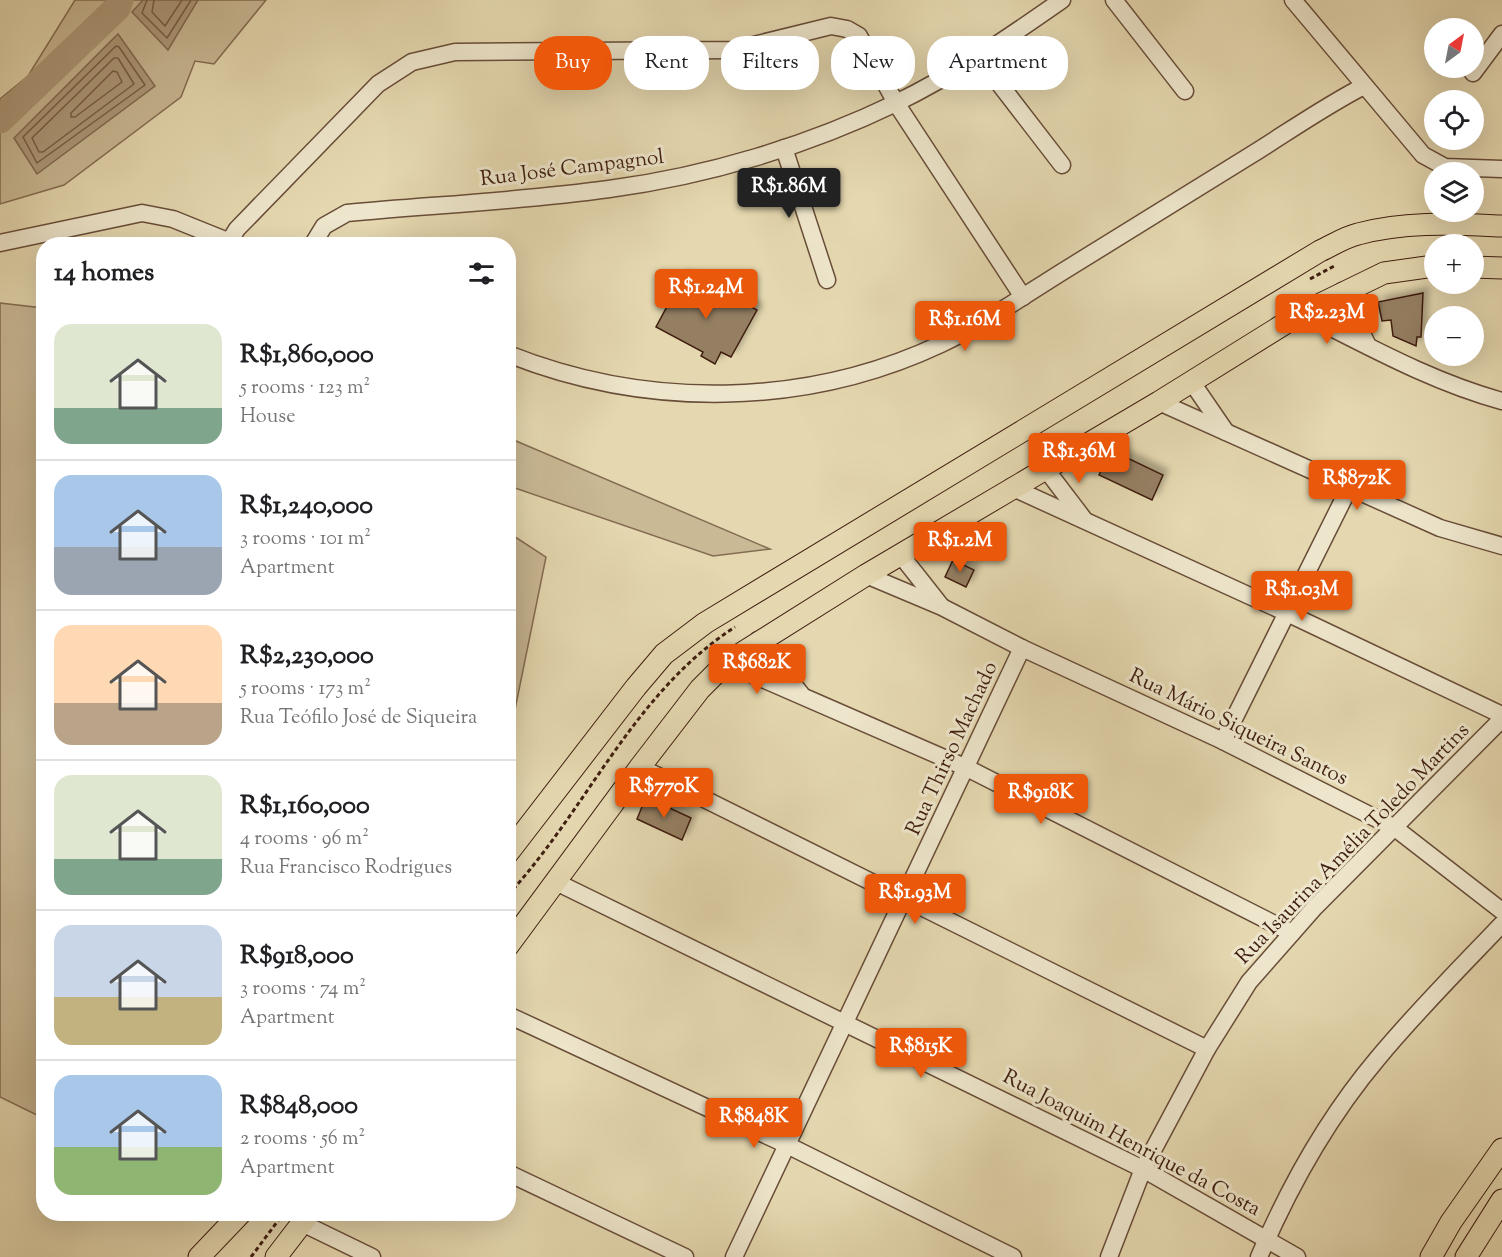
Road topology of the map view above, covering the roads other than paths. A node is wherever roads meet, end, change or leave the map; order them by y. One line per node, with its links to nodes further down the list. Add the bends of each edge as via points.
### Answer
1 (1062, 0): 5 (street, Rua José Campagnol)
2 (1114, 0): 10 (street)
3 (1293, 0): 8 (street)
4 (1502, 34): 6 (street)
5 (1008, 36)
6 (1484, 58)
7 (927, 85): 11 (street, Rua José Campagnol)
8 (1364, 86): 14 (street, via 1423,155 1445,167); 25 (street)
9 (1004, 90): 13 (street)
10 (1185, 91)
11 (896, 103): 12 (street, Rua José Campagnol); 17 (street, via 859,36 831,26 733,50 439,54 412,62 378,84 237,229); 25 (street)
12 (784, 148): 18 (street, Rua José Campagnol, via 695,172 608,189 347,213 324,226); 23 (street)
13 (1062, 165)
14 (1502, 169)
15 (1502, 226): 51 (main road, via 1396,226 1357,234 1320,251 705,623 664,654)
16 (217, 237): 19 (street, via 173,219 142,213)
17 (234, 237)
18 (317, 237)
19 (0, 243)
20 (1424, 267): 24 (main road, via 1384,273)
21 (1484, 267): 22 (main road)
22 (1502, 268)
23 (827, 280)
24 (1342, 291): 26 (main road); 27 (street)
25 (1023, 297): 28 (street, via 969,330 908,358 843,378 777,390 709,394 641,389 578,377)
26 (1302, 313): 27 (street); 29 (main road)
27 (1368, 346): 30 (street, via 1476,394)
28 (516, 357)
29 (1191, 381): 31 (main road); 32 (street)
30 (1502, 400)
31 (1159, 402): 32 (street); 33 (main road)
32 (1227, 433): 35 (street)
33 (1045, 468): 34 (main road); 36 (street)
34 (1011, 487): 36 (street); 38 (main road)
35 (1349, 488): 37 (street, via 1440,528); 41 (street)
36 (1085, 521): 41 (street)
37 (1502, 546)
38 (900, 554): 39 (main road); 40 (street, Rua Mário Siqueira Santos)
39 (866, 575): 40 (street, Rua Mário Siqueira Santos); 42 (main road)
40 (942, 607): 43 (street, Rua Mário Siqueira Santos)
41 (1287, 613): 46 (street); 47 (street)
42 (758, 640): 44 (main road); 45 (street)
43 (1022, 648): 47 (street, Rua Mário Siqueira Santos); 49 (street, Rua Thirso Machado)
44 (726, 663): 45 (street); 48 (main road, via 700,689)
45 (801, 695): 49 (street)
46 (1502, 717): 50 (street, Rua Isaurina Amélia Toledo Martins)
47 (1223, 741): 50 (street, Rua Mário Siqueira Santos)
48 (640, 767): 52 (main road); 53 (street)
49 (968, 768): 53 (street, Rua Thirso Machado); 56 (street)
50 (1395, 828): 54 (street, Rua Mário Siqueira Santos); 56 (street, Rua Isaurina Amélia Toledo Martins)
51 (516, 843)
52 (556, 882): 57 (main road); 59 (street, Rua Joaquim Henrique da Costa)
53 (904, 900): 59 (street, Rua Thirso Machado); 60 (street)
54 (1502, 911)
55 (1502, 924): 69 (street, via 1377,1059 1295,1183)
56 (1292, 933): 60 (street, Rua Isaurina Amélia Toledo Martins, via 1249,982)
57 (516, 935)
58 (516, 1019): 61 (street)
59 (846, 1022): 61 (street, Rua Thirso Machado); 63 (street, Rua Joaquim Henrique da Costa)
60 (1207, 1049): 63 (street, Rua Isaurina Amélia Toledo Martins)
61 (787, 1145): 74 (street, Rua Thirso Machado); 75 (street)
62 (1502, 1149): 79 (main road)
63 (1143, 1168): 69 (street, Rua Joaquim Henrique da Costa); 76 (street, Rua Isaurina Amélia Toledo Martins)
64 (516, 1177): 73 (street)
65 (1502, 1200): 80 (main road)
66 (233, 1221): 70 (main road)
67 (296, 1221): 71 (main road)
68 (305, 1221): 72 (street)
69 (1267, 1238): 77 (street); 78 (street, Rua Joaquim Henrique da Costa)
70 (199, 1257)
71 (276, 1257)
72 (372, 1257)
73 (685, 1257)
74 (734, 1257)
75 (1013, 1257)
76 (1109, 1257)
77 (1259, 1257)
78 (1297, 1257)
79 (1431, 1257)
80 (1466, 1257)

